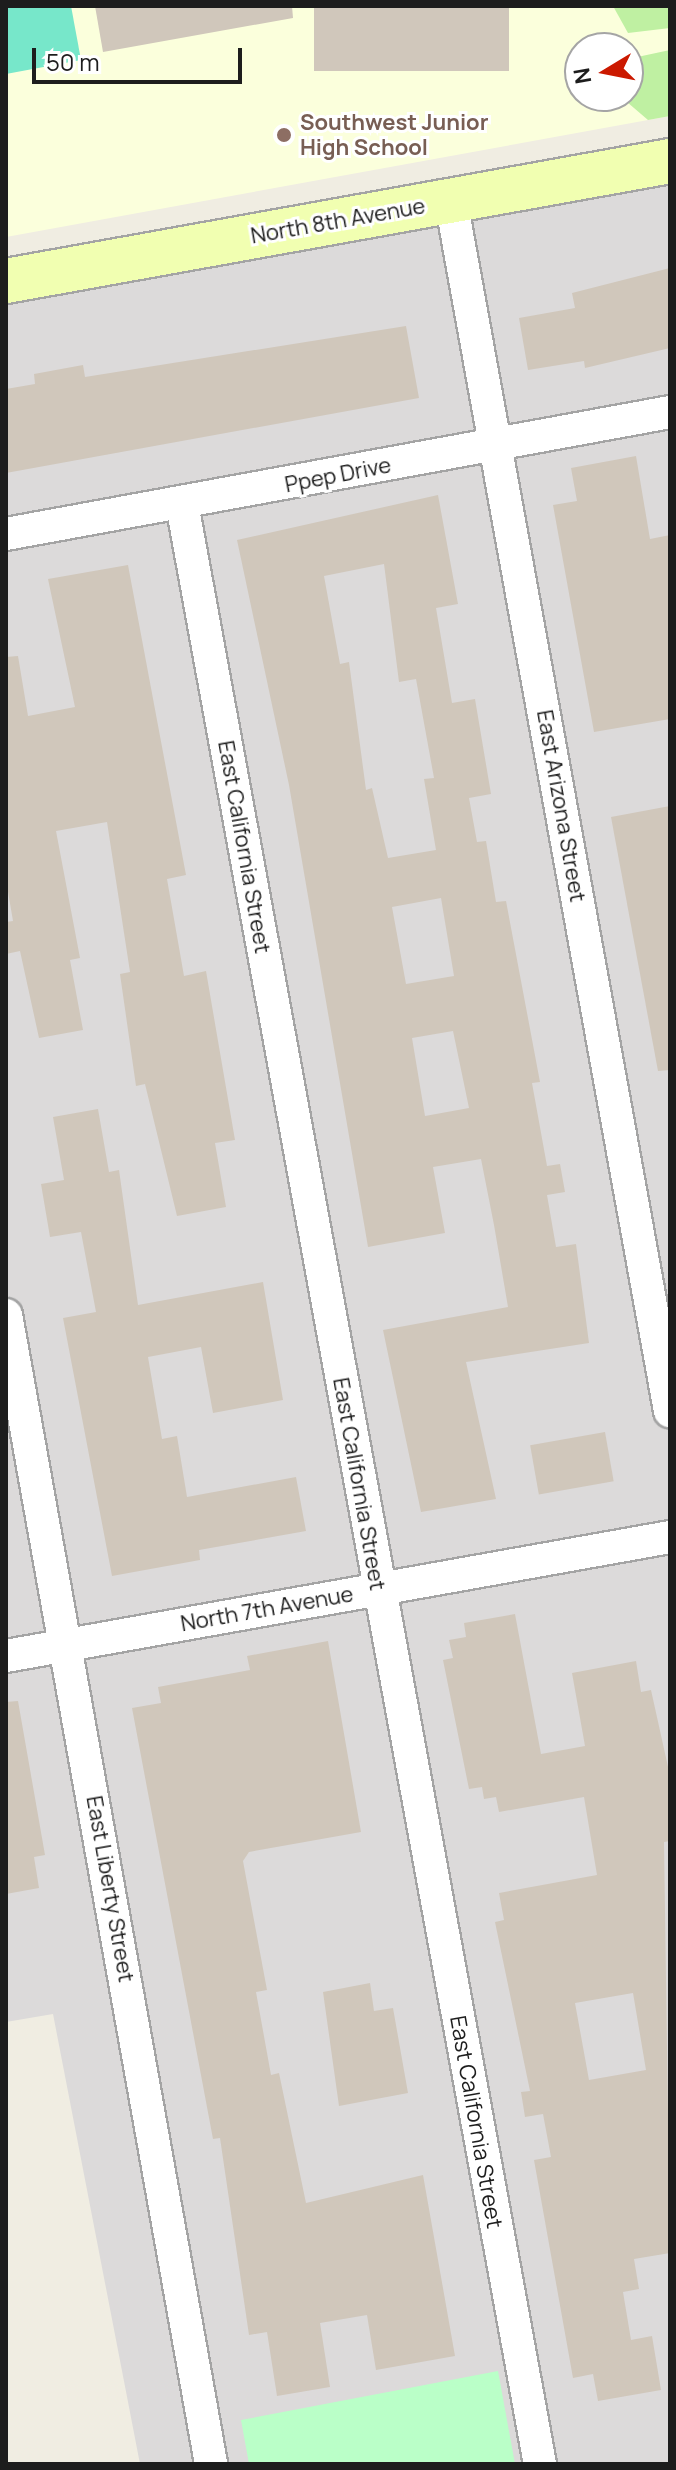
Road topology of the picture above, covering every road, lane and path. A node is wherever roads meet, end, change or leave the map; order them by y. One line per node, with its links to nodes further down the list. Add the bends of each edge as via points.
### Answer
1 (670, 161): 2 (main road, North 8th Avenue)
2 (451, 201): 3 (main road, North 8th Avenue); 5 (street, East Arizona Street)
3 (6, 281)
4 (670, 412): 5 (street, Ppep Drive)
5 (496, 445): 6 (street, Ppep Drive); 9 (street, East Arizona Street)
6 (182, 504): 7 (street, Ppep Drive); 11 (street, East California Street)
7 (6, 534)
8 (6, 1315): 12 (street, East Liberty Street)
9 (670, 1411)
10 (670, 1537): 11 (street, North 7th Avenue)
11 (378, 1590): 12 (street, North 7th Avenue); 15 (street, East California Street)
12 (66, 1645): 13 (street, North 7th Avenue); 14 (street, East Liberty Street)
13 (6, 1656)
14 (211, 2464)
15 (540, 2464)

